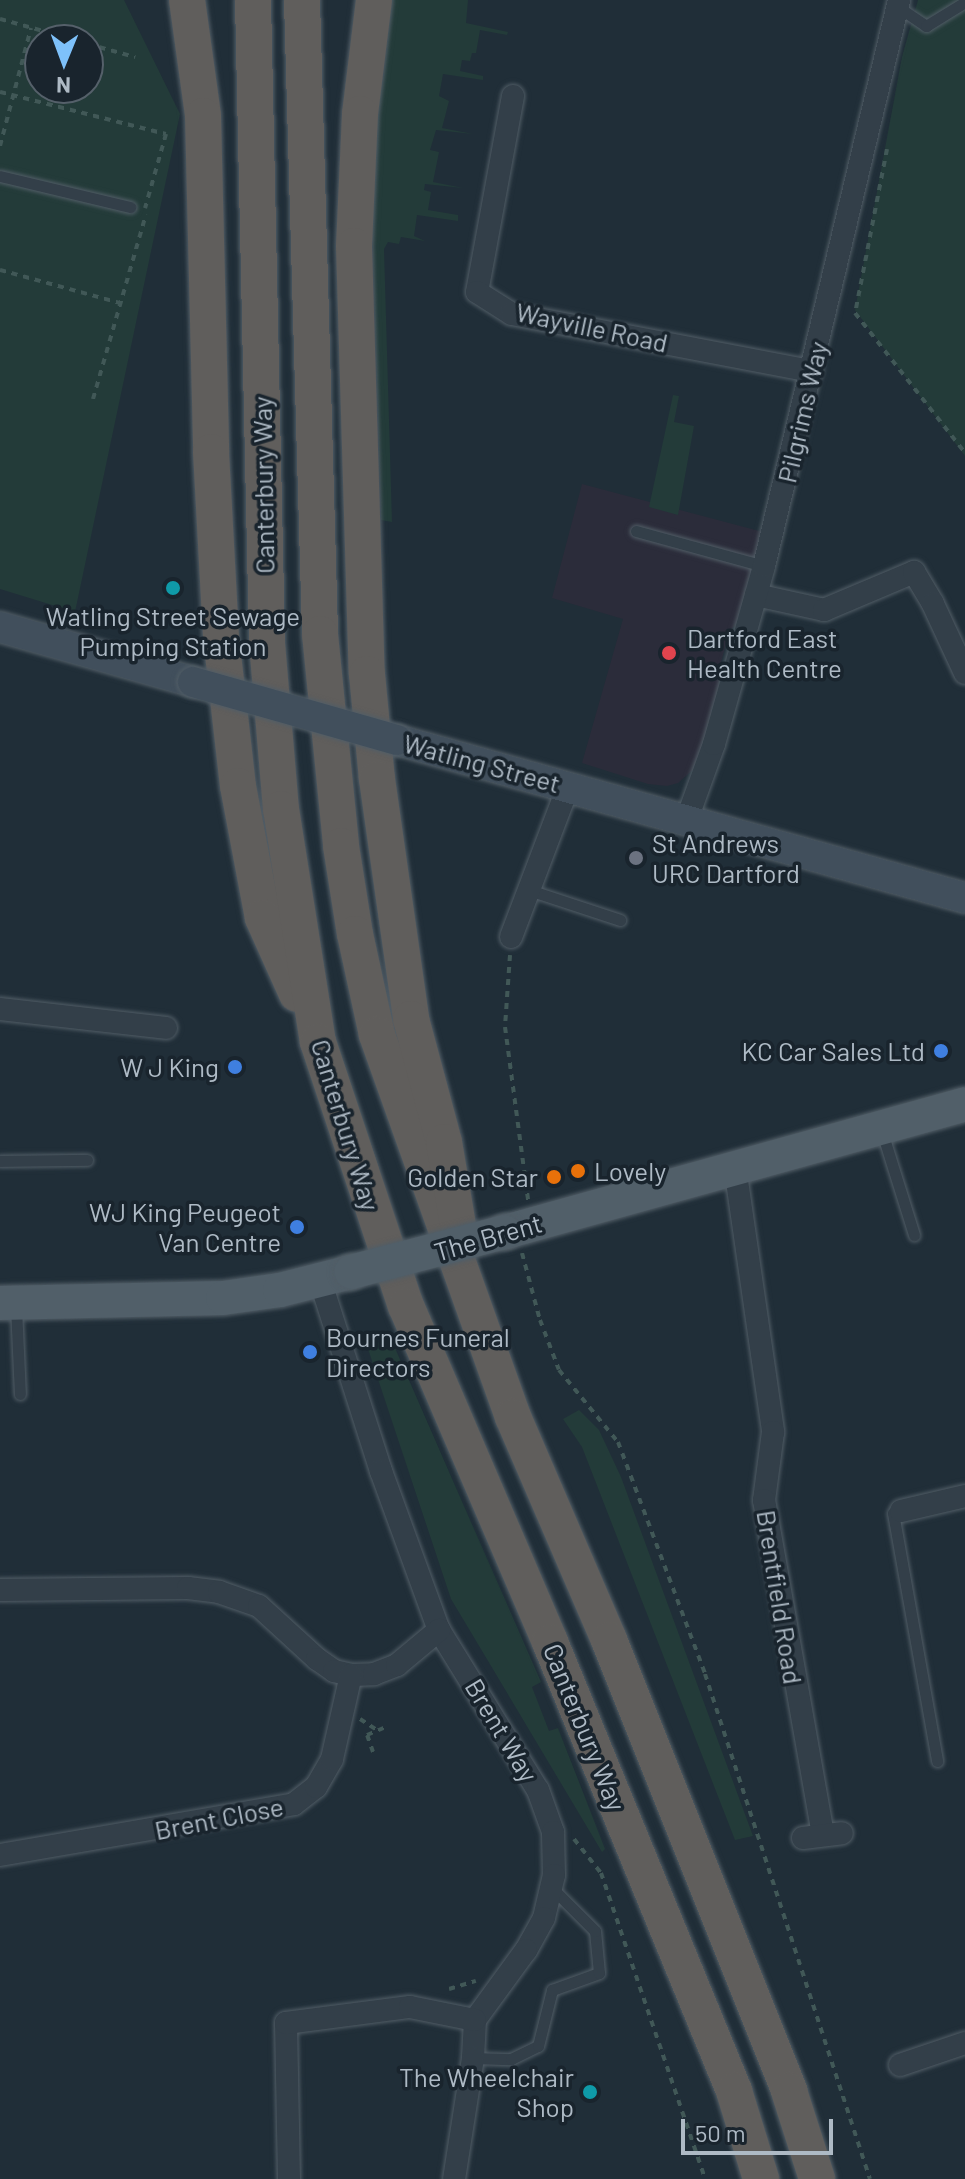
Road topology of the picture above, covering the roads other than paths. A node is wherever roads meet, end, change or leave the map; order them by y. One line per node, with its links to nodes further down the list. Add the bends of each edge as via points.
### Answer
1 (187, 0): 24 (highway, via 203,116 211,452 221,637 236,772 263,918)
2 (253, 0): 24 (highway, Canterbury Way, via 267,643 281,809)
3 (302, 0): 32 (highway, Canterbury Way, via 320,634 341,846 377,1035)
4 (374, 0): 32 (highway, via 360,114 354,246 367,674 411,1019 447,1154)
5 (965, 2): 6 (lane, via 926,26)
6 (897, 6): 10 (street, Pilgrims Way)
7 (513, 96): 10 (street, Wayville Road, via 477,292 512,314)
8 (0, 176): 9 (lane)
9 (130, 207)
10 (812, 371): 12 (street, Pilgrims Way)
11 (636, 531): 12 (lane)
12 (764, 566): 13 (street, Pilgrims Way)
13 (756, 595): 15 (street, via 824,610 914,572); 17 (street, Pilgrims Way)
14 (0, 627): 16 (main road, Watling Street, bridge)
15 (965, 673)
16 (568, 787): 17 (main road, Watling Street); 18 (street)
17 (687, 819): 19 (main road, Watling Street)
18 (529, 890): 20 (lane); 21 (street)
19 (965, 898)
20 (620, 920)
21 (511, 937)
22 (0, 1009): 23 (street)
23 (166, 1028)
24 (318, 1042): 50 (highway, Canterbury Way, via 406,1306 734,2091)
25 (965, 1104): 26 (main road, The Brent)
26 (881, 1127): 29 (main road, The Brent); 30 (lane)
27 (87, 1160): 28 (lane)
28 (0, 1161)
29 (735, 1167): 31 (main road, The Brent, bridge); 41 (street, Brentfield Road, via 773,1432 764,1500)
30 (914, 1235)
31 (336, 1276): 33 (main road, The Brent, via 213,1299); 38 (street, Brent Way, via 381,1471)
32 (465, 1287): 51 (highway, Canterbury Way, via 513,1417 609,1640 789,2091)
33 (8, 1303): 34 (lane)
34 (20, 1394)
35 (965, 1496): 36 (street)
36 (901, 1511): 40 (lane, via 893,1513)
37 (0, 1590): 39 (street, via 220,1592 259,1606 328,1667)
38 (439, 1630): 39 (street, via 397,1665 370,1675); 43 (street, Brent Way, via 545,1803 555,1851)
39 (351, 1675): 42 (street, Brent Close, via 332,1759 316,1787 294,1804)
40 (937, 1761)
41 (823, 1835)
42 (0, 1855)
43 (552, 1888): 44 (street, Brent Way, via 531,1942); 46 (lane, via 595,1931 599,1973 552,1990 538,2046 511,2059)
44 (475, 2020): 46 (street); 48 (street, via 410,2007 286,2023)
45 (965, 2043): 47 (street)
46 (473, 2058): 49 (street)
47 (900, 2065)
48 (289, 2179)
49 (454, 2179)
50 (761, 2179)
51 (817, 2179)

